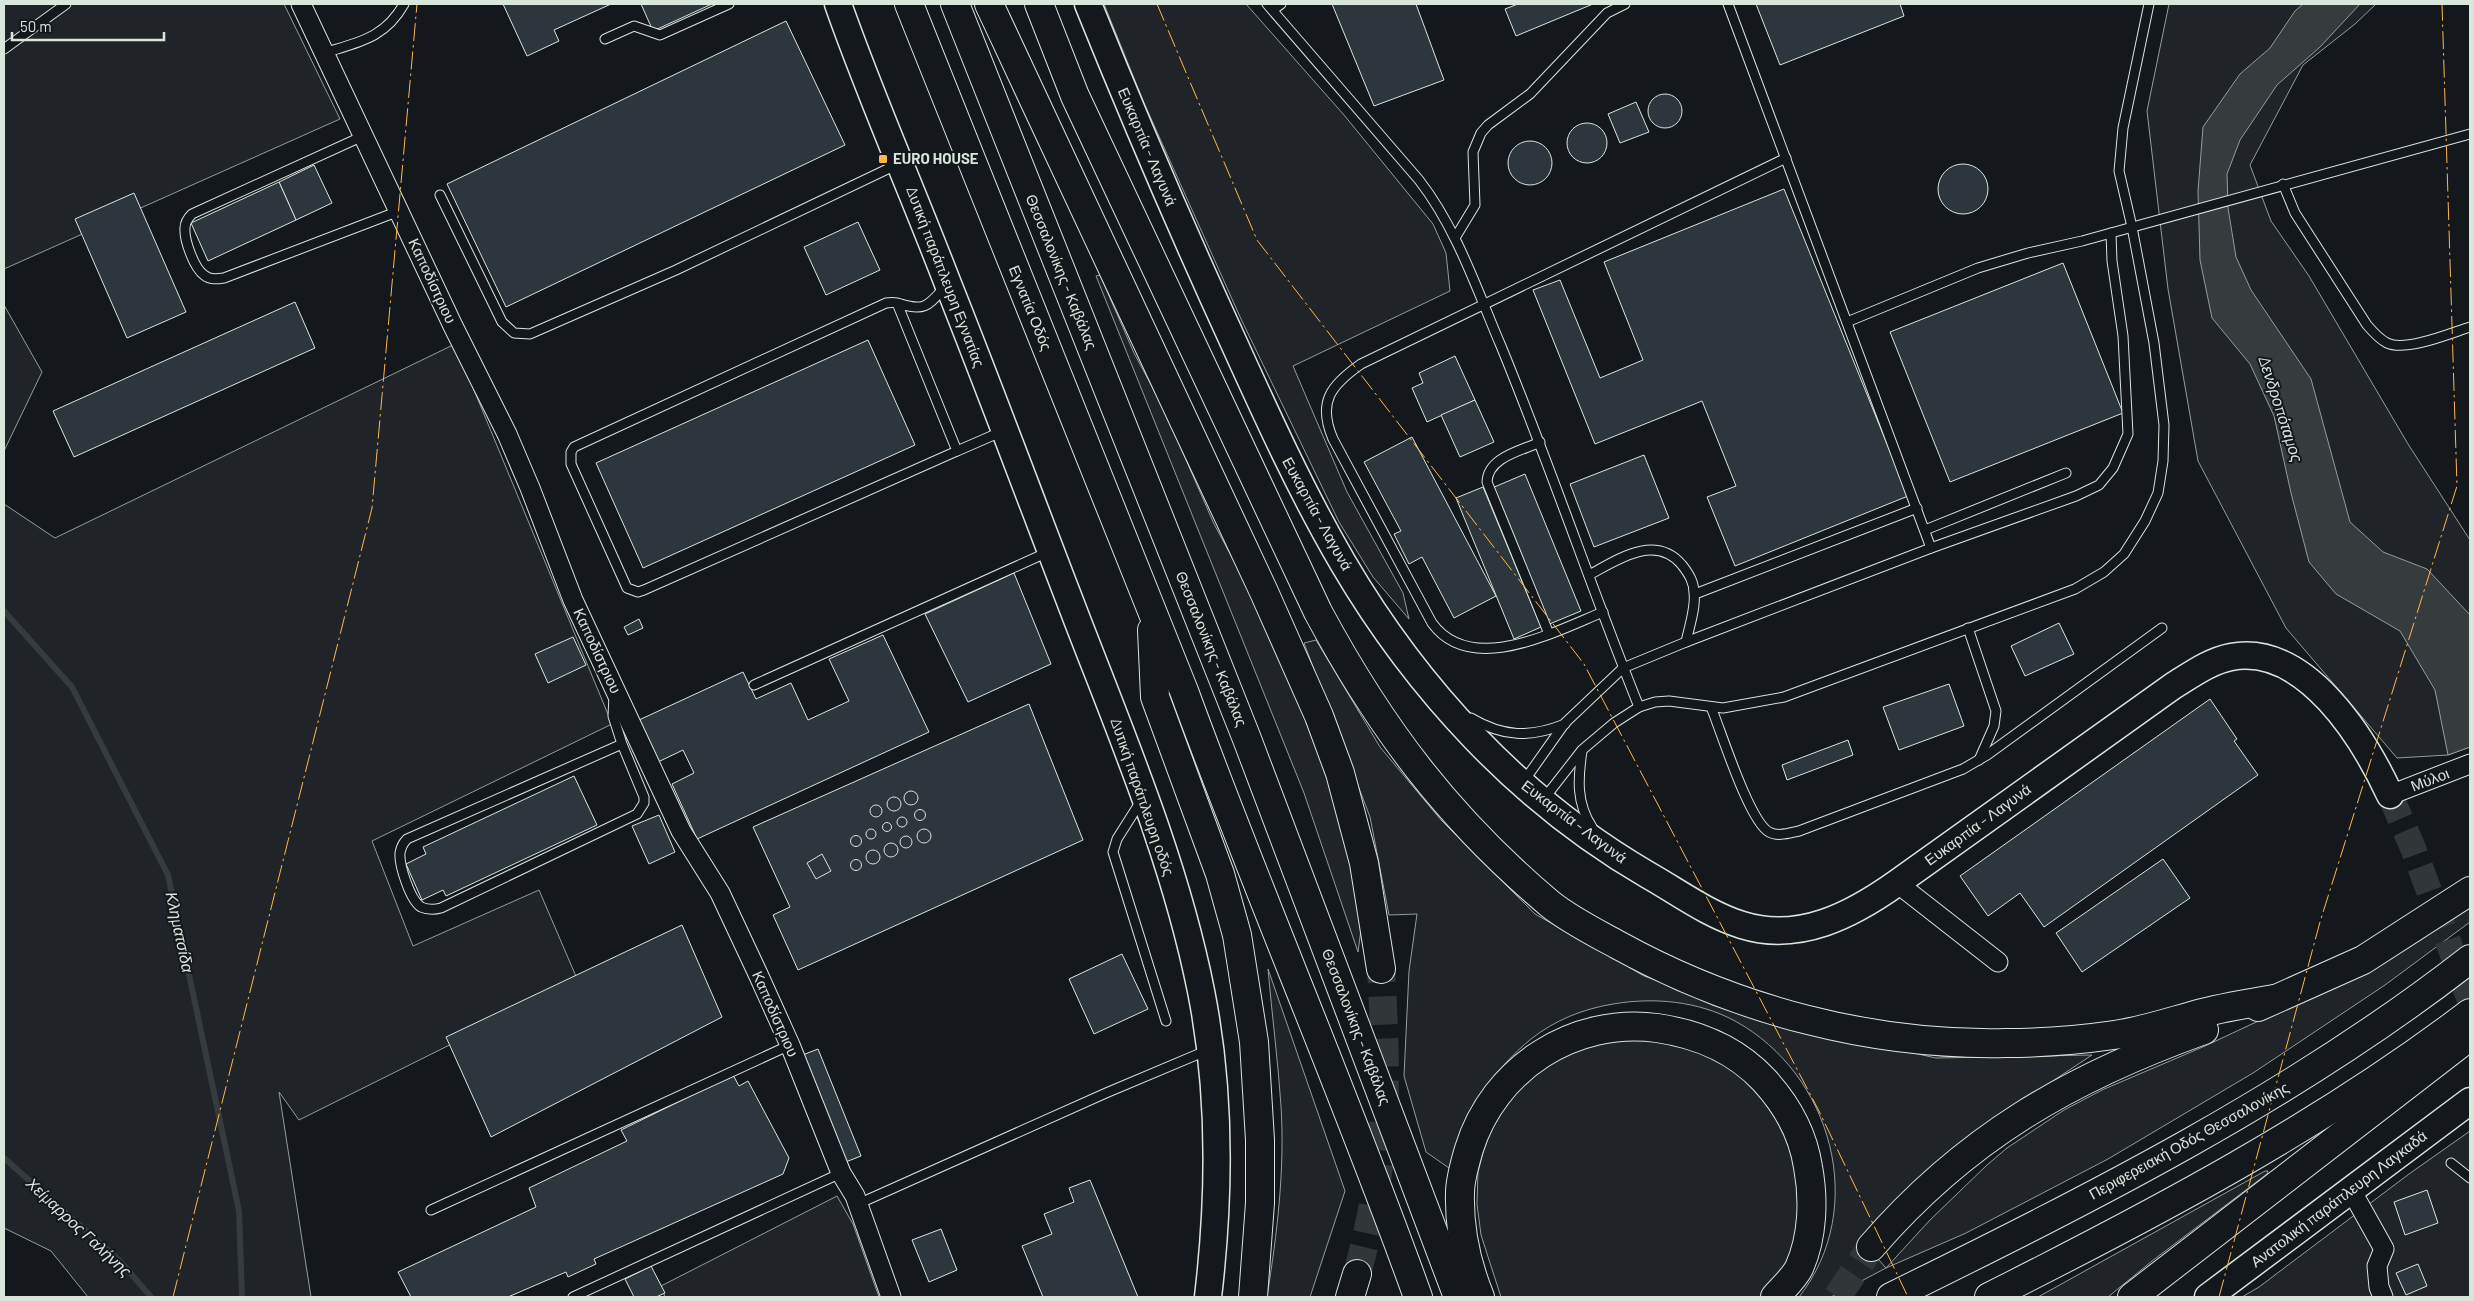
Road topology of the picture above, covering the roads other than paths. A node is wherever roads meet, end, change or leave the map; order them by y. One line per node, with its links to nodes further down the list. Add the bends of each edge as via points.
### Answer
1 (66, 4): 17 (lane)
2 (301, 4): 18 (street, Καποδίστριου)
3 (404, 4): 18 (lane, via 386,29)
4 (729, 4): 16 (lane, via 666,34 654,34 634,26)
5 (838, 4): 22 (street, Δυτική παράπλευρη Εγνατίας)
6 (909, 4): 44 (highway, Εγνατία Οδός)
7 (955, 4): 90 (highway, Θεσσαλονίκης - Καβάλας, via 1246,739)
8 (990, 4): 70 (highway, via 1319,716 1340,773 1364,863)
9 (1038, 4): 71 (highway, via 1083,114 1314,604 1352,675 1382,722 1443,802 1552,906 1636,955 1697,983 1810,1020 1895,1037 2008,1044 2114,1035)
10 (1088, 4): 53 (street, Ευκαρπία - Λαγυνά, via 1166,194 1283,451 1345,567)
11 (1281, 4): 15 (lane)
12 (1625, 4): 28 (lane, via 1603,16 1530,94 1481,133 1473,152 1474,208)
13 (1728, 4): 21 (lane)
14 (2149, 4): 26 (lane, via 2123,128 2119,171)
15 (1270, 7): 28 (lane, via 1420,180 1437,203)
16 (605, 39)
17 (4, 49)
18 (324, 53): 20 (street, Καποδίστριου)
19 (2470, 134): 23 (lane)
20 (363, 136): 25 (street, Καποδίστριου); 25 (lane, via 192,214 184,231 196,265 211,278 224,278)
21 (1786, 158): 31 (lane); 32 (lane)
22 (900, 163): 24 (lane, via 676,270 530,334 514,333 502,322); 29 (street, Δυτική παράπλευρη Εγνατίας)
23 (2283, 184): 26 (lane); 33 (lane, via 2294,213 2377,336 2389,344 2401,345)
24 (440, 195)
25 (399, 211): 52 (street, Καποδίστριου, via 507,434 573,600)
26 (2132, 227): 27 (lane); 46 (lane, via 2154,343 2164,425 2158,493 2146,521 2124,554 2104,572 2075,589)
27 (2111, 233): 32 (lane, via 1978,268); 40 (lane, via 2129,413 2128,434 2113,468 2099,484 2076,496)
28 (1455, 238): 31 (lane)
29 (948, 283): 30 (lane, via 922,308); 34 (street, Δυτική παράπλευρη Εγνατίας)
30 (897, 303): 36 (lane); 36 (lane, via 886,303 579,444 571,452 571,464 624,583 627,588 638,592)
31 (1483, 304): 35 (lane); 48 (lane, via 1343,376 1326,403 1325,416 1333,439 1439,632 1457,644 1482,649 1508,646)
32 (1848, 322): 38 (lane)
33 (2470, 327)
34 (1005, 430): 36 (lane); 41 (street, Δυτική παράπλευρη Εγνατίας)
35 (1540, 442): 42 (lane); 48 (lane, via 1494,464 1487,482)
36 (957, 450)
37 (2066, 473): 39 (lane)
38 (1917, 508): 39 (lane); 43 (lane)
39 (1925, 530): 40 (lane)
40 (1932, 548): 49 (lane)
41 (1051, 551): 51 (lane); 63 (street, Δυτική παράπλευρη οδός)
42 (1589, 574): 43 (lane, via 1629,553 1646,549 1663,552 1678,560 1689,574); 45 (lane)
43 (1695, 594): 49 (lane)
44 (1151, 611): 88 (highway, via 1155,697 1220,874 1237,935 1254,1042 1260,1140); 89 (highway)
45 (1603, 612): 48 (lane); 50 (lane)
46 (1968, 628): 55 (lane, via 1784,696 1723,708); 59 (lane, via 1996,711 1994,726)
47 (2162, 628): 59 (lane)
48 (1549, 634)
49 (1686, 642): 50 (lane)
50 (1623, 668): 54 (lane); 56 (lane)
51 (754, 685)
52 (614, 688): 57 (lane, via 613,716); 75 (street, Καποδίστριου, via 681,831 720,893)
53 (1434, 692): 56 (lane, via 1476,721 1500,732 1529,734); 61 (street, Ευκαρπία - Λαγυνά, via 1490,755)
54 (1639, 707): 55 (lane, via 1669,701); 58 (lane)
55 (1711, 707): 59 (lane, via 1748,804 1768,832 1780,835 1808,828)
56 (1565, 724): 61 (lane)
57 (622, 744): 57 (lane, via 407,839 400,850 400,857 410,893 416,902 428,909 441,908 637,814 644,803 644,796)
58 (1582, 750): 64 (lane); 65 (lane, via 1579,797 1585,818)
59 (1979, 760)
60 (2470, 764): 62 (street, Μύλοι)
61 (1522, 783): 64 (street, Ευκαρπία - Λαγυνά)
62 (2390, 795): 66 (street, Ευκαρπία - Λαγυνά, via 2377,767 2340,713 2317,688 2293,670 2272,660 2259,656 2231,657 2173,686)
63 (1144, 797): 73 (lane, via 1117,839 1114,852); 76 (street, Δυτική παράπλευρη οδός, via 1190,941)
64 (1542, 800): 65 (street, Ευκαρπία - Λαγυνά)
65 (1605, 848): 66 (street, Ευκαρπία - Λαγυνά, via 1699,905 1732,922 1756,928 1783,930 1835,920)
66 (1897, 884): 69 (street)
67 (2470, 891): 71 (highway, via 2363,960)
68 (2470, 959): 93 (highway, Περιφερειακή Οδός Θεσσαλονίκης, via 2291,1084 2111,1186)
69 (1998, 962)
70 (1380, 969)
71 (2274, 999): 84 (highway, via 2225,1023 2079,1082 2041,1103 1971,1149 1899,1215)
72 (2470, 1014): 94 (highway, via 2391,1072 2227,1172 2132,1225)
73 (1166, 1021)
74 (2470, 1036): 95 (highway)
75 (790, 1046): 79 (street, Καποδίστριου); 83 (lane)
76 (1210, 1049): 82 (lane); 87 (street, Δυτική παράπλευρη οδός, via 1216,1192)
77 (2470, 1101): 81 (street, Ανατολική παράπλευρη Λαγκαδά)
78 (2451, 1163): 80 (lane)
79 (841, 1173): 82 (street, Καποδίστριου); 85 (lane)
80 (2470, 1178)
81 (2351, 1190): 96 (street, Ανατολική παράπλευρη Λαγκαδά); 97 (street, via 2384,1250 2377,1266)
82 (858, 1204): 86 (street, Καποδίστριου)
83 (431, 1210)
84 (1871, 1247)
85 (574, 1297)
86 (891, 1297)
87 (1208, 1297)
88 (1254, 1297)
89 (1418, 1297)
90 (1458, 1297)
91 (1480, 1297): 92 (highway, via 1467,1253 1460,1192 1465,1161 1488,1107 1529,1061 1555,1045 1611,1028 1644,1027 1677,1031 1731,1052 1777,1094 1794,1121 1805,1150 1812,1208 1799,1268)
92 (1775, 1297)
93 (1892, 1297)
94 (1989, 1297)
95 (2132, 1297)
96 (2208, 1297)
97 (2383, 1297)

